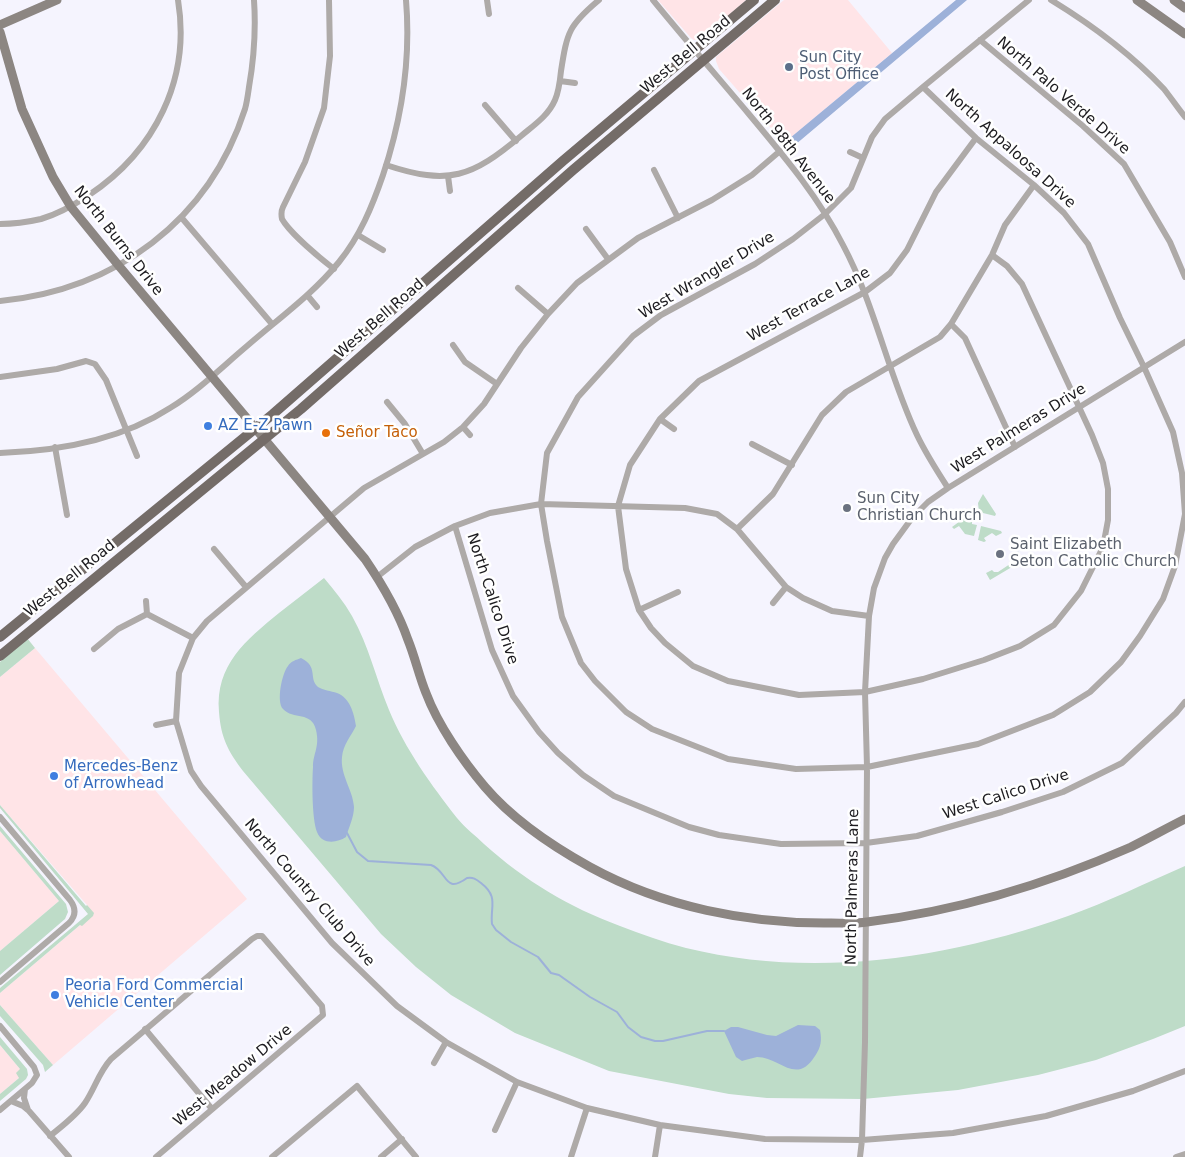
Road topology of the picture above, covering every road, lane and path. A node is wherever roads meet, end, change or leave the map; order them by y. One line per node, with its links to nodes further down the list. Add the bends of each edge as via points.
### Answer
1 (57, 0): 17 (street)
2 (178, 0): 38 (street, via 181,41 177,69 157,124 123,169)
3 (254, 0): 40 (street, via 256,25 245,108 210,183)
4 (329, 0): 49 (street, via 330,56 324,108 305,162 281,214 293,231)
5 (406, 0): 33 (street, via 408,39 404,87)
6 (487, 0): 16 (street)
7 (599, 0): 23 (street, via 571,28)
8 (652, 0): 21 (street, North 98th Avenue)
9 (754, 0): 21 (main road, West Bell Road)
10 (775, 0): 22 (main road, West Bell Road)
11 (1030, 0): 20 (street, West Wrangler Drive)
12 (1051, 0): 27 (street, via 1113,42 1164,90)
13 (1137, 0): 19 (street)
14 (1174, 0): 15 (street)
15 (1185, 8)
16 (489, 14)
17 (0, 25)
18 (0, 32): 38 (street, North Burns Drive, via 22,110 53,178)
19 (1185, 34)
20 (980, 40): 25 (street, West Wrangler Drive); 50 (street, North Palo Verde Drive, via 1124,164 1170,242)
21 (695, 50): 22 (street, North 98th Avenue); 70 (main road, West Bell Road)
22 (703, 60): 30 (street, North 98th Avenue); 74 (main road, West Bell Road)
23 (560, 81): 24 (street); 29 (street, via 550,110)
24 (575, 83)
25 (923, 87): 28 (street, North Appaloosa Drive); 32 (street, West Wrangler Drive, via 885,119)
26 (485, 105): 29 (street)
27 (1185, 117)
28 (976, 138): 36 (street, North Appaloosa Drive); 52 (street, West Terrace Lane, via 936,192 907,250 890,273)
29 (516, 140): 35 (street, via 483,165)
30 (780, 151): 39 (street, North 98th Avenue); 41 (street, via 752,175)
31 (850, 152): 32 (street)
32 (862, 158): 39 (street, West Wrangler Drive, via 850,188)
33 (386, 165): 35 (street, via 417,174); 44 (street)
34 (654, 170): 41 (street)
35 (448, 176): 37 (street)
36 (1034, 186): 46 (street, via 1005,225); 62 (street, North Appaloosa Drive, via 1064,213 1088,244)
37 (450, 191)
38 (71, 207): 42 (street, via 42,218); 48 (street, North Burns Drive)
39 (825, 214): 52 (street, North 98th Avenue, via 844,245); 84 (street, West Wrangler Drive, via 755,264 661,315 633,336 578,397 547,453)
40 (181, 217): 48 (street, via 150,246); 57 (street)
41 (678, 218): 47 (street, via 638,238)
42 (0, 224)
43 (586, 229): 47 (street)
44 (358, 235): 45 (street); 49 (street)
45 (383, 250)
46 (992, 255): 58 (street); 67 (street, via 1007,266 1022,284)
47 (608, 259): 56 (street, via 577,284)
48 (118, 266): 54 (street, via 70,288 41,296); 63 (street, North Burns Drive)
49 (334, 269): 53 (street)
50 (1185, 277)
51 (518, 288): 56 (street)
52 (865, 292): 61 (street, North 98th Avenue); 68 (street, West Terrace Lane, via 699,381)
53 (307, 295): 55 (street); 57 (street)
54 (0, 301)
55 (317, 307)
56 (548, 314): 65 (street)
57 (272, 324): 63 (street)
58 (951, 324): 61 (street, via 929,345); 77 (street, via 965,338)
59 (1185, 342): 62 (street, West Palmeras Drive)
60 (453, 345): 65 (street, via 465,362)
61 (890, 366): 82 (street, via 846,392 822,415); 83 (street, North 98th Avenue, via 917,436)
62 (1144, 367): 67 (street, West Palmeras Drive); 80 (street, North Appaloosa Drive)
63 (211, 376): 70 (street, North Burns Drive); 71 (street, via 170,408)
64 (0, 377): 71 (street, via 57,369 86,361 95,364 106,380)
65 (497, 384): 69 (street)
66 (387, 402): 79 (street)
67 (1079, 407): 77 (street, West Palmeras Drive); 104 (street, via 1103,463 1108,489 1108,520 1103,547 1081,591 1054,625 1020,646 923,679)
68 (660, 419): 72 (street); 85 (street, West Terrace Lane, via 630,465)
69 (463, 427): 73 (street); 79 (street)
70 (256, 428): 74 (street, North Burns Drive); 100 (main road, West Bell Road)
71 (127, 429): 76 (street); 81 (street)
72 (674, 430)
73 (470, 435)
74 (265, 439): 87 (street, North Burns Drive); 103 (main road, West Bell Road)
75 (752, 444): 82 (street)
76 (55, 447): 78 (street); 86 (street)
77 (1014, 447): 83 (street, West Palmeras Drive)
78 (0, 453)
79 (423, 454): 87 (street, via 364,488)
80 (1182, 454): 108 (street, North Appaloosa Drive, via 1185,514 1175,566 1163,599 1121,662 1090,692 1044,719 978,744)
81 (137, 456)
82 (792, 465): 89 (street, via 774,494)
83 (948, 488): 99 (street, West Palmeras Drive, via 912,518 893,544 874,588)
84 (541, 504): 85 (street); 88 (street, via 490,513); 108 (street, West Wrangler Drive, via 553,579 569,636 585,669 626,712 652,729 728,759 796,769)
85 (618, 506): 89 (street, via 685,508 717,514); 97 (street, via 626,569)
86 (67, 515)
87 (330, 516): 91 (street, North Burns Drive); 92 (street)
88 (455, 526): 91 (street, via 415,547); 111 (street, North Calico Drive, via 492,650 513,696 540,732 583,775 614,796 689,827 719,835 781,844)
89 (737, 529): 93 (street)
90 (214, 549): 92 (street)
91 (377, 577): 112 (street, North Burns Drive, via 406,633 426,695 453,745 486,788 538,836 618,882 660,898 716,913 801,924)
92 (246, 587): 101 (street, via 207,621)
93 (786, 587): 96 (street); 99 (street, via 832,611)
94 (678, 592): 97 (street)
95 (146, 601): 98 (street)
96 (773, 603)
97 (639, 610): 104 (street, via 666,644 693,666 728,681 799,695)
98 (147, 614): 101 (street); 102 (street, via 118,629)
99 (869, 616): 104 (street, North Palmeras Lane)
100 (0, 638)
101 (193, 638): 106 (street, via 180,673)
102 (94, 649)
103 (0, 656)
104 (866, 692): 108 (street, North Palmeras Lane)
105 (1185, 702): 111 (street, West Calico Drive, via 1122,763 1063,792 917,836)
106 (176, 721): 107 (street); 116 (street, North Country Club Drive, via 191,771 201,786 332,944 397,1006)
107 (156, 725)
108 (867, 767): 111 (street, North Palmeras Lane)
109 (0, 818): 113 (street, via 75,908 69,923)
110 (1185, 818): 112 (street, North Burns Drive, via 1132,846 1063,874 949,907)
111 (866, 843): 112 (street, North Palmeras Lane)
112 (864, 923): 130 (street, North Palmeras Lane)
113 (0, 982)
114 (0, 1026): 120 (street, via 38,1075)
115 (145, 1029): 123 (street); 123 (street, West Meadow Drive, via 252,939 260,936 266,939 324,1012); 128 (street, via 106,1064 81,1108)
116 (446, 1042): 117 (street); 119 (street, North Country Club Drive)
117 (434, 1063)
118 (1185, 1071): 130 (street, North Country Club Drive, via 1133,1092 1046,1116 953,1133)
119 (517, 1082): 122 (street, North Country Club Drive); 127 (street)
120 (25, 1089): 121 (street); 125 (street, via 24,1098)
121 (11, 1101): 124 (street); 125 (street)
122 (587, 1108): 126 (street, North Country Club Drive); 137 (street)
123 (212, 1109): 133 (street, West Meadow Drive)
124 (0, 1110)
125 (29, 1111): 128 (street)
126 (660, 1125): 130 (street, North Country Club Drive, via 765,1139); 138 (street)
127 (495, 1130)
128 (50, 1136): 132 (street)
129 (402, 1139): 134 (street, via 357,1086); 135 (street); 136 (street)
130 (862, 1140): 139 (street, North Palmeras Lane)
131 (1185, 1154): 140 (street)
132 (69, 1157)
133 (156, 1157)
134 (272, 1157)
135 (381, 1157)
136 (416, 1157)
137 (571, 1157)
138 (655, 1157)
139 (860, 1157)
140 (1176, 1157)

